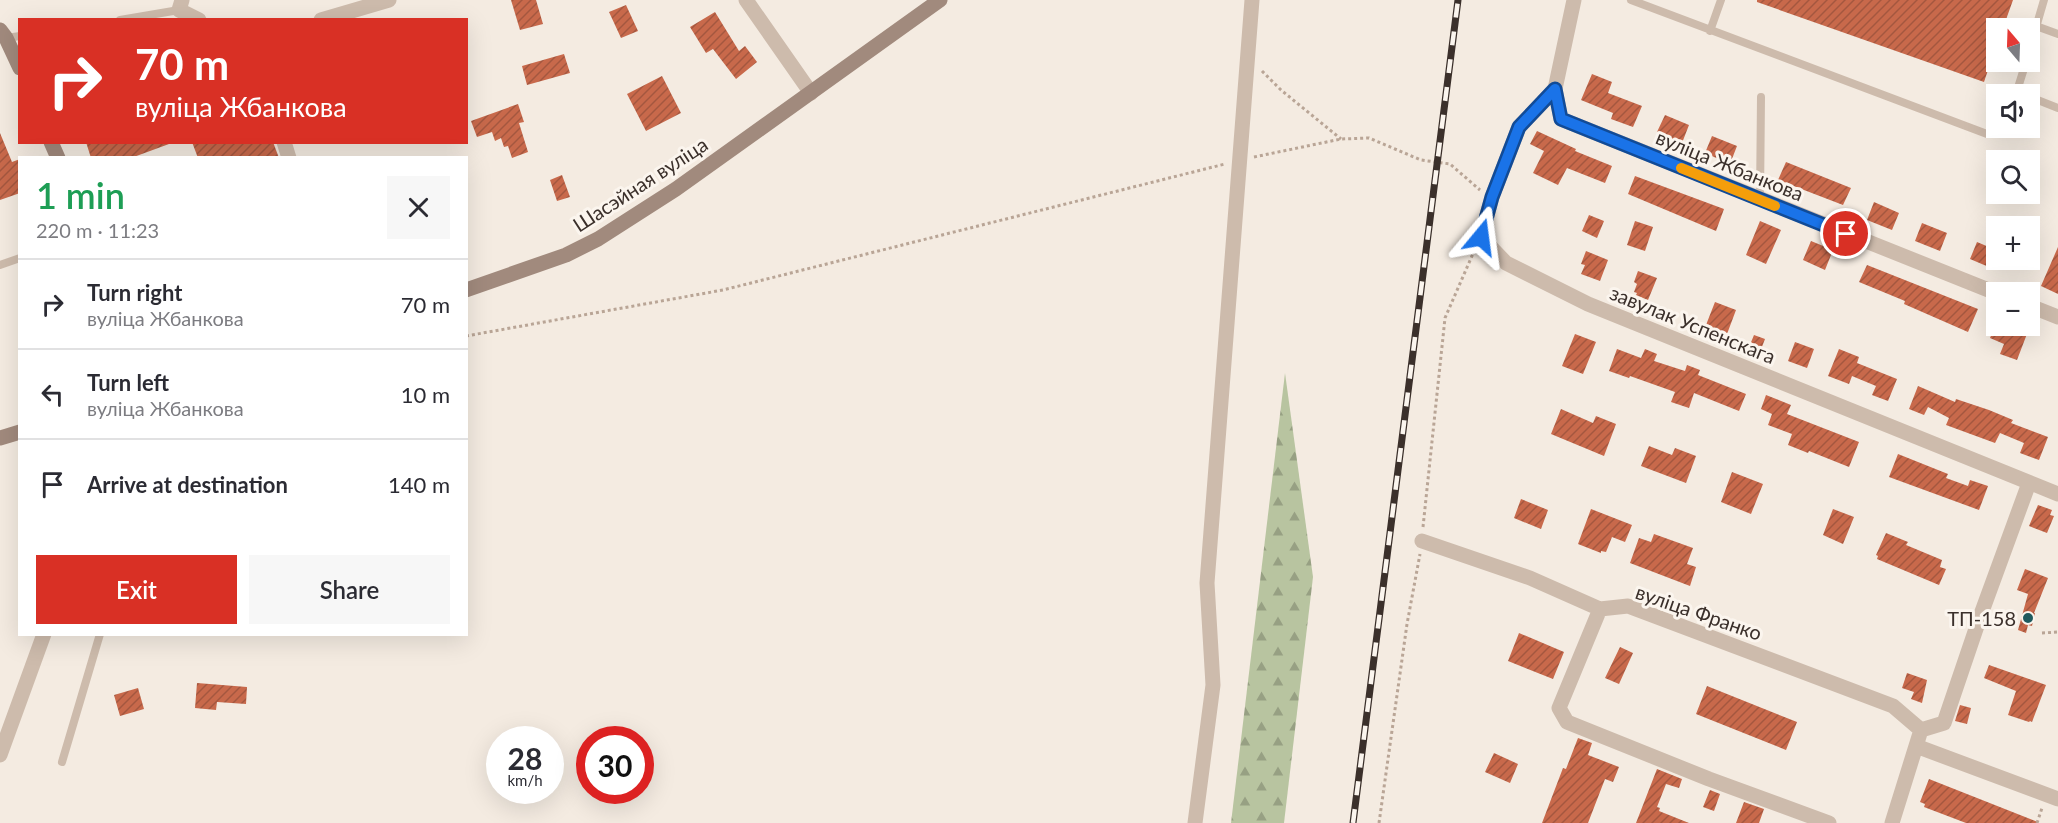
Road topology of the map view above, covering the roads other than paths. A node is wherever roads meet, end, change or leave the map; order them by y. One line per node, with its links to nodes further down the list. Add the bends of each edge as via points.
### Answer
1 (389, 0): 13 (street)
2 (746, 0): 21 (street)
3 (940, 0): 21 (main road, Шасэйная вуліца)
4 (1252, 0): 46 (street, via 1207,583 1213,685)
5 (1574, 0): 20 (street, вуліца Жбанкова)
6 (1631, 0): 9 (lane)
7 (1721, 0): 16 (lane)
8 (2044, 0): 14 (lane)
9 (1651, 4): 16 (lane)
10 (180, 5): 11 (lane); 12 (street)
11 (128, 18)
12 (196, 18)
13 (328, 18)
14 (2038, 18)
15 (2040, 27): 18 (lane)
16 (1710, 31): 25 (lane)
17 (9, 34): 19 (main road)
18 (2058, 34)
19 (18, 62)
20 (1555, 89): 26 (street, вуліца Жбанкова, via 1561,119); 35 (street, завулак Успенскага, via 1519,127 1492,197 1481,237 1506,262 1588,304)
21 (811, 93): 29 (main road, Шасэйная вуліца, via 598,239 566,255)
22 (1761, 97): 26 (lane)
23 (2040, 101): 24 (lane)
24 (2058, 108)
25 (1986, 134)
26 (1760, 200): 30 (street, вуліца Жбанкова)
27 (18, 259): 28 (lane)
28 (0, 265)
29 (468, 289)
30 (1986, 289)
31 (2040, 310): 32 (street)
32 (2058, 318)
33 (18, 433): 34 (main road)
34 (0, 438)
35 (2029, 483): 36 (street, завулак Успенскага); 41 (street, via 1944,723)
36 (2058, 494)
37 (1422, 541): 38 (street, вуліца Франко, via 1530,578)
38 (1600, 609): 41 (street, вуліца Франко, via 1628,606 1893,706); 47 (street, via 1559,708 1567,722)
39 (43, 636): 43 (street)
40 (99, 636): 44 (lane)
41 (1921, 730): 42 (street)
42 (1916, 746): 45 (street); 48 (street)
43 (0, 755)
44 (62, 762)
45 (2058, 799)
46 (1195, 823)
47 (1829, 823)
48 (1892, 823)

